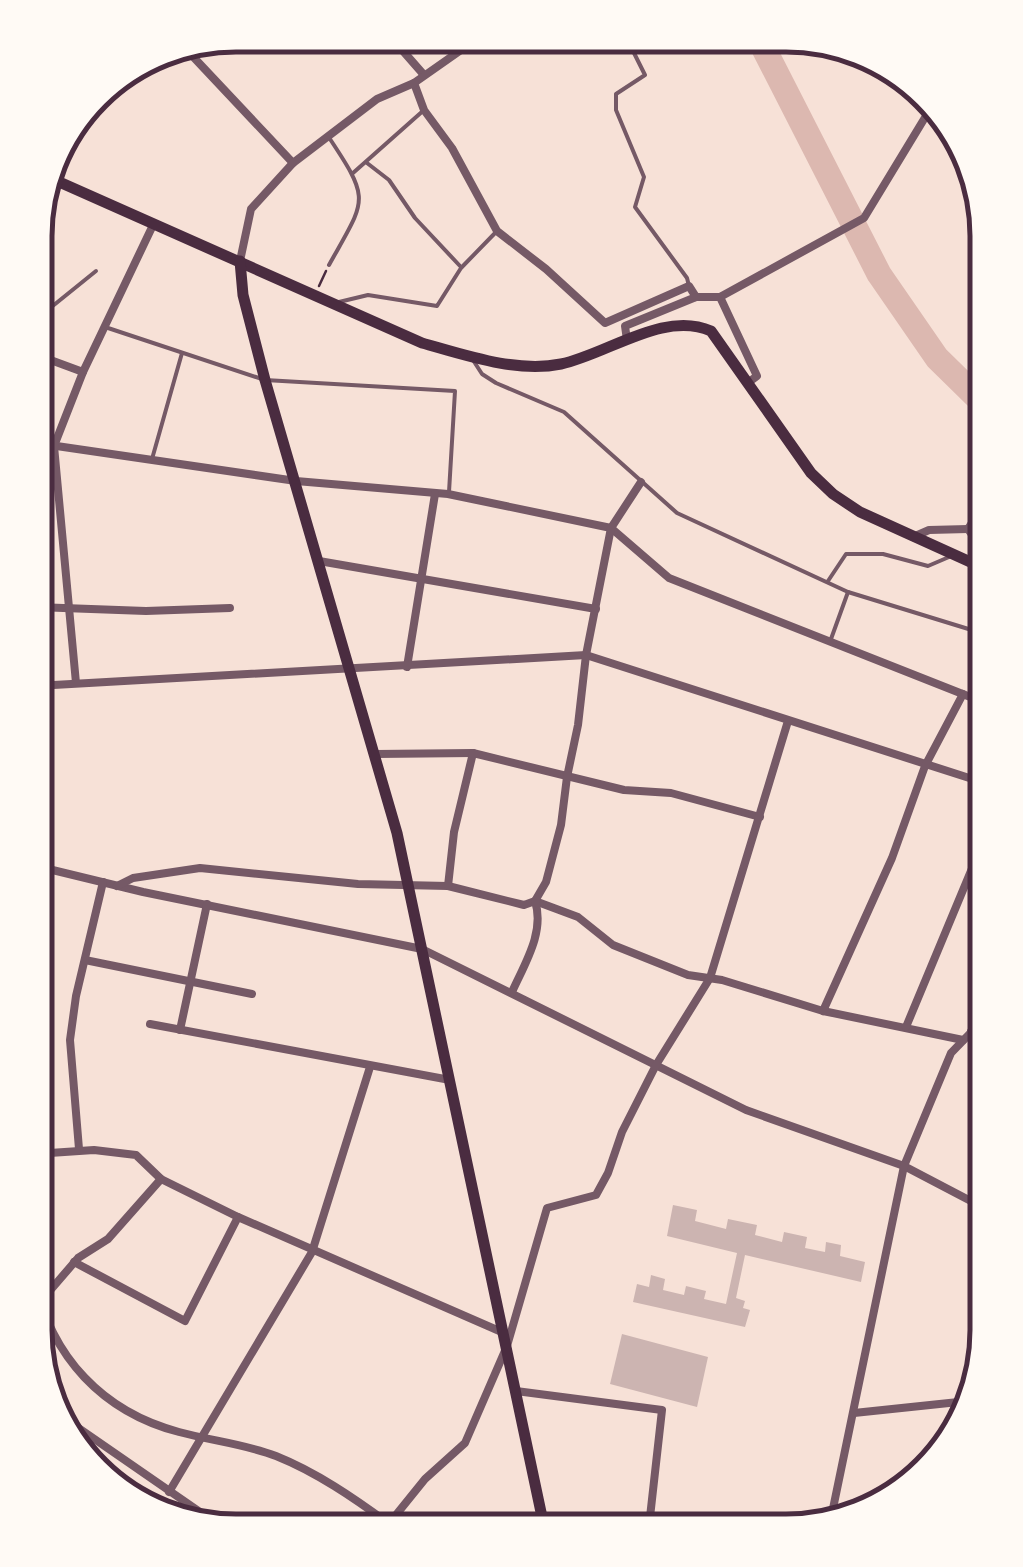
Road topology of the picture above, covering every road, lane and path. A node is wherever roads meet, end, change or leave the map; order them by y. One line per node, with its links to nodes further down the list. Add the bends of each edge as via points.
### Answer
1 (634, 52): 20 (lane, via 646,74 616,94 616,110 644,177 635,206)
2 (404, 53): 5 (street)
3 (456, 53): 5 (street)
4 (194, 58): 11 (street)
5 (424, 76): 6 (street)
6 (414, 83): 7 (street); 9 (street, via 377,99)
7 (424, 110): 10 (lane); 15 (street)
8 (926, 116): 22 (street, via 869,213)
9 (328, 136): 11 (street); 12 (lane)
10 (367, 162): 12 (lane); 18 (lane)
11 (293, 163): 16 (street, via 251,209)
12 (352, 174): 17 (lane, via 361,206)
13 (61, 183): 14 (main road)
14 (154, 223): 16 (main road); 25 (street)
15 (497, 231): 18 (lane); 20 (street, via 605,323)
16 (240, 262): 23 (main road); 31 (main road)
17 (329, 265)
18 (462, 268): 23 (lane, via 436,306 368,295)
19 (96, 271): 24 (lane)
20 (688, 286): 21 (street)
21 (696, 297): 22 (street); 26 (street, via 625,326)
22 (720, 297): 32 (street, via 757,376)
23 (336, 303): 28 (main road, via 422,343)
24 (52, 307)
25 (105, 327): 27 (lane); 30 (street)
26 (627, 341): 28 (main road, via 558,365); 32 (main road, via 694,324 710,331)
27 (182, 353): 31 (lane); 34 (lane)
28 (470, 356): 36 (lane, via 496,384 564,412)
29 (52, 360): 30 (street)
30 (83, 372): 33 (street)
31 (265, 380): 35 (main road); 38 (lane, via 456,391)
32 (749, 382): 43 (main road, via 833,494)
33 (54, 446): 34 (street); 51 (street)
34 (151, 460): 35 (street)
35 (296, 481): 37 (street); 45 (main road)
36 (641, 482): 40 (street); 48 (lane, via 678,513)
37 (434, 494): 38 (street); 47 (street)
38 (448, 494): 40 (street)
39 (970, 526): 41 (street)
40 (612, 528): 53 (street); 55 (street, via 669,578)
41 (968, 529): 42 (street); 43 (street)
42 (970, 532)
43 (913, 537): 44 (main road)
44 (954, 556): 46 (main road); 48 (lane, via 928,566 883,554 846,554)
45 (319, 561): 47 (street); 58 (main road)
46 (970, 563)
47 (421, 578): 53 (street); 57 (street)
48 (828, 582): 49 (lane)
49 (848, 592): 54 (lane); 55 (lane)
50 (52, 607): 51 (street)
51 (69, 607): 52 (street); 59 (street)
52 (230, 608)
53 (596, 609): 56 (street)
54 (970, 629)
55 (830, 641): 61 (street)
56 (586, 655): 57 (street); 63 (street); 67 (street)
57 (407, 667): 58 (street)
58 (351, 669): 59 (street); 65 (main road)
59 (76, 684): 60 (street)
60 (52, 685)
61 (963, 694): 62 (street); 66 (street)
62 (970, 697)
63 (788, 721): 66 (street); 69 (street)
64 (474, 753): 65 (street); 67 (street); 74 (street)
65 (376, 754): 75 (main road)
66 (925, 766): 68 (street); 84 (street)
67 (567, 777): 69 (street, via 671,793); 76 (street, via 556,844)
68 (970, 779)
69 (760, 817): 80 (street)
70 (52, 870): 72 (street)
71 (970, 873): 86 (street)
72 (103, 882): 73 (street); 79 (street)
73 (117, 886): 75 (street, via 200,868); 77 (street)
74 (448, 886): 75 (street); 76 (street)
75 (410, 887): 78 (main road)
76 (535, 901): 80 (street, via 578,916 612,945); 82 (street, via 538,929)
77 (207, 904): 78 (street); 81 (street)
78 (422, 948): 82 (street); 92 (main road)
79 (85, 960): 81 (street); 93 (street, via 70,1040)
80 (710, 978): 84 (street); 90 (street)
81 (190, 982): 83 (street); 87 (street)
82 (512, 992): 90 (street)
83 (252, 994)
84 (824, 1011): 86 (street)
85 (150, 1024): 87 (street)
86 (906, 1026): 89 (street)
87 (180, 1030): 91 (street)
88 (970, 1033): 89 (street)
89 (963, 1040): 95 (street, via 943,1070)
90 (656, 1065): 95 (street, via 746,1110); 103 (street, via 596,1194 547,1208)
91 (370, 1067): 92 (street); 99 (street)
92 (450, 1080): 103 (main road)
93 (79, 1150): 94 (street); 96 (street, via 136,1155)
94 (52, 1152)
95 (904, 1166): 97 (street); 106 (street)
96 (161, 1179): 98 (street); 100 (street, via 108,1239)
97 (970, 1201)
98 (238, 1217): 99 (street); 100 (street, via 185,1321)
99 (312, 1252): 103 (street); 108 (street)
100 (74, 1262): 101 (street)
101 (52, 1288)
102 (52, 1333): 108 (street, via 117,1407)
103 (505, 1340): 104 (main road); 113 (street, via 465,1442)
104 (516, 1391): 114 (main road); 115 (street, via 662,1410)
105 (956, 1402): 106 (street)
106 (854, 1414): 111 (street)
107 (85, 1435): 109 (street)
108 (203, 1437): 109 (street); 112 (street, via 277,1456)
109 (170, 1492): 110 (street)
110 (196, 1509)
111 (832, 1509)
112 (371, 1514)
113 (397, 1514)
114 (540, 1514)
115 (650, 1514)

